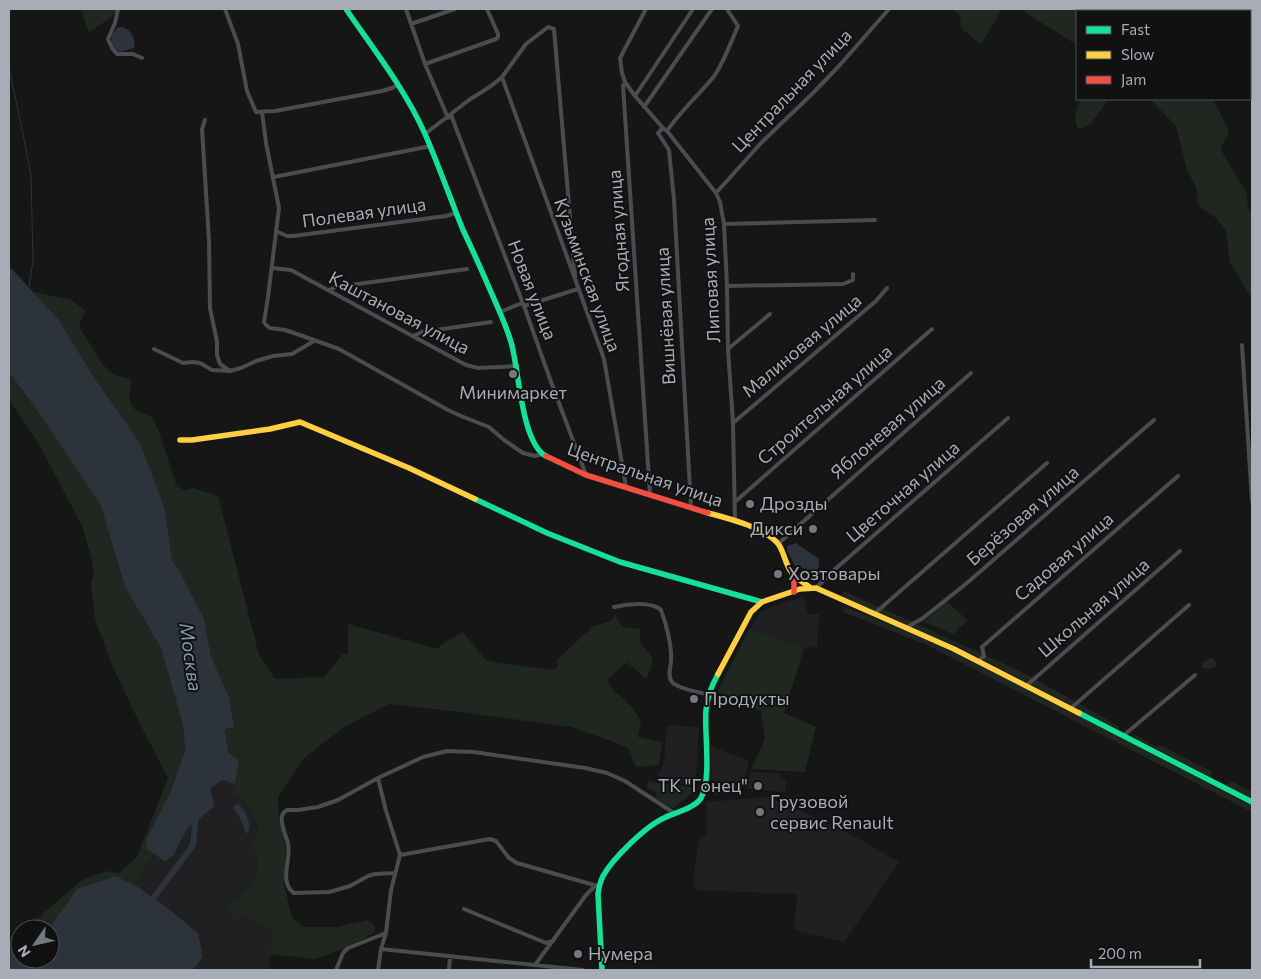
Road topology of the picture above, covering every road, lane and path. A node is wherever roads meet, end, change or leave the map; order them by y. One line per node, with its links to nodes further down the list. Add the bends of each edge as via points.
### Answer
1 (118, 9): 13 (street, via 108,39 112,48 117,54 133,54)
2 (225, 9): 20 (street, via 238,44 247,91 256,112)
3 (346, 9): 16 (street, Центральная улица)
4 (406, 9): 12 (street, Новая улица)
5 (455, 9): 12 (street)
6 (487, 9): 14 (street, via 498,34 496,39)
7 (646, 9): 18 (street, Липовая улица, via 620,58 625,82)
8 (693, 9): 18 (street)
9 (712, 9): 19 (street)
10 (727, 9): 23 (street, via 738,26 716,73)
11 (889, 9): 27 (street, Центральная улица, via 840,66 761,143)
12 (411, 24): 14 (street, Новая улица)
13 (142, 58)
14 (425, 64): 21 (street, Новая улица)
15 (502, 77): 21 (street); 35 (street, Кузьминская улица); 35 (street, via 526,44 548,27 554,29)
16 (398, 85): 20 (street, via 382,91); 24 (street, Центральная улица)
17 (623, 85): 62 (street, Ягодная улица)
18 (635, 96): 19 (street, Липовая улица)
19 (644, 107): 23 (street, Липовая улица)
20 (262, 112): 26 (street)
21 (450, 116): 24 (street); 40 (street, Новая улица)
22 (205, 120): 51 (street, via 202,129 210,308 220,364)
23 (665, 129): 27 (street, Липовая улица); 65 (street, Вишнёвая улица, via 658,133 669,150 670,160)
24 (426, 134): 25 (street, Центральная улица)
25 (431, 146): 26 (street); 28 (street, Центральная улица)
26 (274, 177): 31 (street, via 279,208)
27 (716, 193): 30 (street, Липовая улица)
28 (456, 213): 31 (street, Полевая улица, via 292,236); 41 (street, Центральная улица)
29 (875, 220): 30 (street)
30 (724, 224): 36 (street, Липовая улица)
31 (276, 231): 32 (street)
32 (272, 268): 39 (street, Каштановая улица, via 291,270); 46 (street, via 264,316 266,326)
33 (467, 269): 39 (street)
34 (853, 274): 36 (street, via 853,280 843,284)
35 (575, 281): 38 (street, Кузьминская улица)
36 (727, 286): 48 (street, Липовая улица)
37 (886, 288): 55 (street, Малиновая улица, via 876,301)
38 (578, 289): 40 (street); 61 (street, Кузьминская улица, via 604,359)
39 (329, 290): 45 (street, Каштановая улица)
40 (523, 304): 41 (street); 59 (street, Новая улица)
41 (500, 312): 50 (street, Центральная улица)
42 (770, 314): 48 (street)
43 (491, 322): 45 (street)
44 (932, 329): 63 (street, Строительная улица)
45 (413, 336): 50 (street, Каштановая улица, via 472,367)
46 (314, 341): 51 (street, via 292,354 264,359); 57 (street, via 339,349 461,416 489,427 523,453)
47 (1242, 345): 64 (street)
48 (728, 348): 55 (street, Липовая улица)
49 (154, 349): 51 (street, via 183,363 200,363 212,370)
50 (518, 366): 57 (street, Центральная улица, via 529,430)
51 (230, 371)
52 (971, 373): 67 (street, Яблоневая улица)
53 (1008, 418): 70 (street, Цветочная улица)
54 (1154, 420): 76 (street, Берёзовая улица, via 967,582)
55 (733, 423): 63 (street, Липовая улица)
56 (180, 440): 72 (street, via 251,432 300,422 410,468 585,549)
57 (543, 454): 59 (street, Центральная улица)
58 (1047, 463): 75 (street)
59 (586, 475): 61 (street, Центральная улица)
60 (1178, 476): 77 (street, Садовая улица, via 982,647 984,656)
61 (626, 488): 62 (street, Центральная улица)
62 (650, 496): 65 (street, Центральная улица)
63 (736, 501): 66 (street, Липовая улица)
64 (1252, 501)
65 (691, 508): 66 (street, Центральная улица)
66 (736, 520): 67 (street, Центральная улица)
67 (778, 544): 69 (street)
68 (1180, 551): 79 (street, Школьная улица)
69 (790, 570): 70 (street); 71 (street)
70 (814, 588): 71 (street); 75 (street)
71 (794, 592): 72 (street)
72 (762, 602): 80 (street, via 751,612)
73 (1189, 605): 81 (street)
74 (614, 607): 80 (street, via 650,605 661,610 671,651 671,681)
75 (874, 614): 76 (street)
76 (907, 628): 77 (street)
77 (978, 661): 79 (street)
78 (1196, 675): 82 (street)
79 (1026, 686): 81 (street)
80 (709, 695): 85 (street, via 705,785 697,803)
81 (1070, 709): 82 (street)
82 (1123, 736): 84 (street)
83 (378, 778): 85 (street, via 423,756 447,751 474,752 607,774 625,781); 86 (street); 87 (street, via 318,808 284,812 284,834 289,851 287,881 294,893 329,892 375,874)
84 (1252, 802)
85 (674, 813): 88 (street, via 640,834)
86 (400, 855): 87 (street); 88 (street, via 490,839 517,863)
87 (395, 873): 90 (street)
88 (597, 884): 91 (street); 99 (street)
89 (464, 909): 91 (street, via 546,943)
90 (384, 934): 92 (street); 95 (street, via 348,948)
91 (554, 940): 94 (street)
92 (381, 949): 93 (street); 96 (street)
93 (450, 956): 94 (street); 97 (street)
94 (534, 965): 98 (street)
95 (336, 970)
96 (378, 970)
97 (448, 970)
98 (583, 970)
99 (602, 970)

